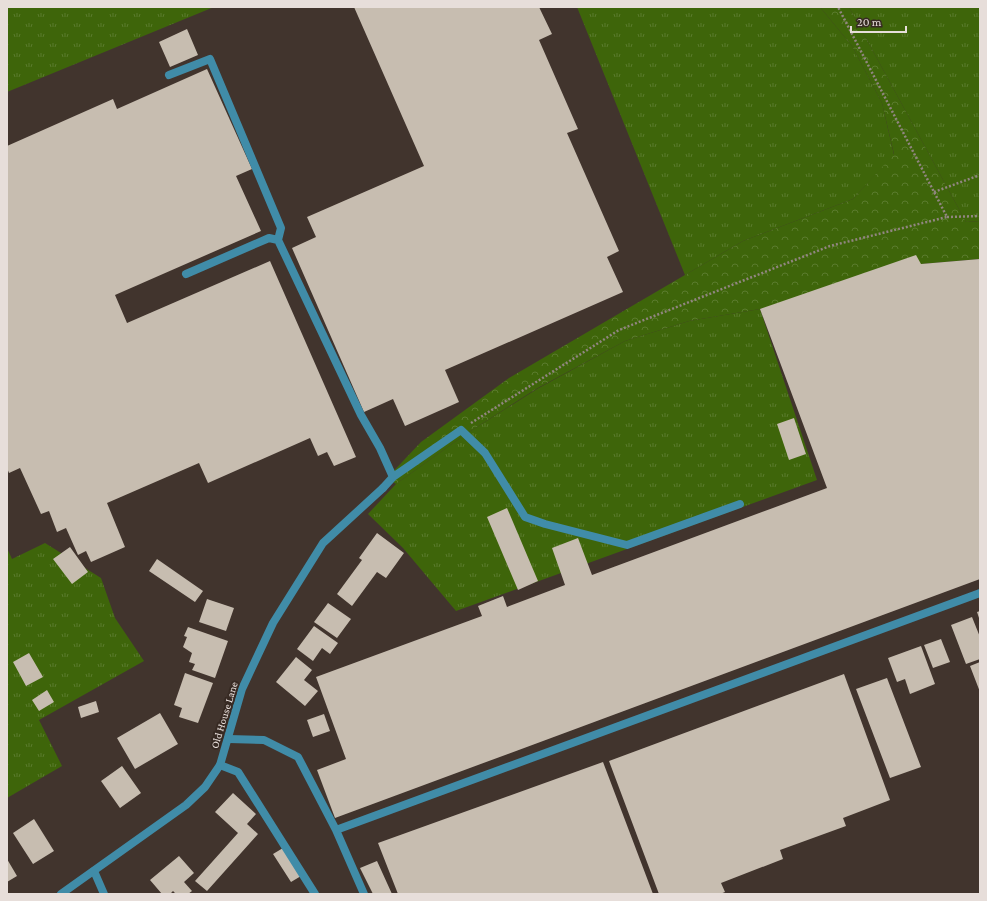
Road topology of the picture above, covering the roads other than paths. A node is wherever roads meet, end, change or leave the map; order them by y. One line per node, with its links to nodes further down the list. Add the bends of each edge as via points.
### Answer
1 (169, 75): 2 (street, via 210,59 281,228)
2 (278, 240): 3 (street, via 269,238); 4 (street, via 360,415 380,448)
3 (186, 274)
4 (393, 477): 5 (street, Old House Lane, via 461,430 486,453 525,517 552,526 627,545); 7 (street, Old House Lane, via 323,542 273,622 242,689)
5 (740, 504)
6 (980, 593): 9 (street)
7 (229, 739): 8 (street, Old House Lane); 9 (street, via 264,740 298,757)
8 (220, 765): 10 (street, Old House Lane, via 205,787 186,805); 13 (street, via 238,772)
9 (336, 830): 14 (street)
10 (94, 871): 11 (street, Old House Lane); 12 (street)
11 (61, 894)
12 (104, 894)
13 (315, 894)
14 (364, 894)

